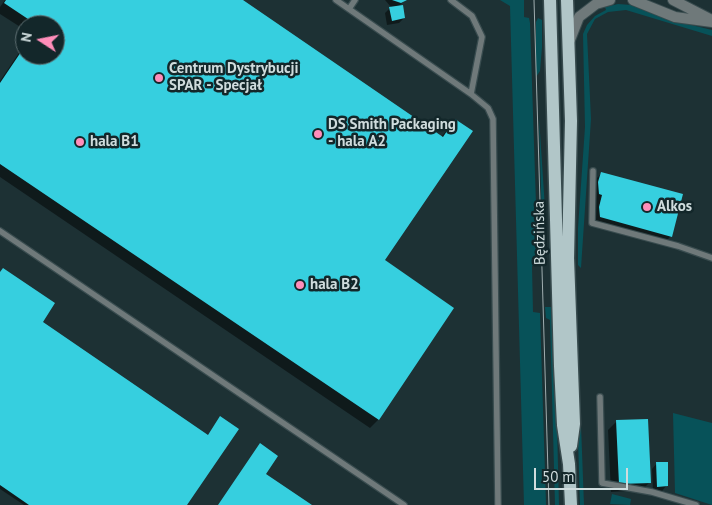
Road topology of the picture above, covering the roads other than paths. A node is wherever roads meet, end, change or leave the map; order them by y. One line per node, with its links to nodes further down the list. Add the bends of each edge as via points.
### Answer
1 (336, 0): 9 (lane)
2 (355, 0): 9 (lane)
3 (451, 0): 12 (lane, via 472,16 482,37)
4 (550, 0): 17 (main road, Będzińska, via 560,366)
5 (567, 0): 11 (main road, Będzińska)
6 (610, 0): 11 (street, via 596,4 579,17)
7 (634, 0): 10 (street, via 675,17)
8 (673, 0): 10 (street)
9 (349, 9): 12 (lane)
10 (712, 21)
11 (568, 43): 17 (main road, Będzińska, via 568,258 574,424)
12 (470, 94): 19 (lane, via 488,108 493,119)
13 (594, 171): 15 (lane, via 592,223)
14 (0, 231): 18 (lane)
15 (712, 258)
16 (600, 397): 21 (lane, via 602,483 652,492)
17 (569, 464): 20 (main road, Będzińska)
18 (404, 505)
19 (498, 505)
20 (571, 505)
21 (696, 505)

